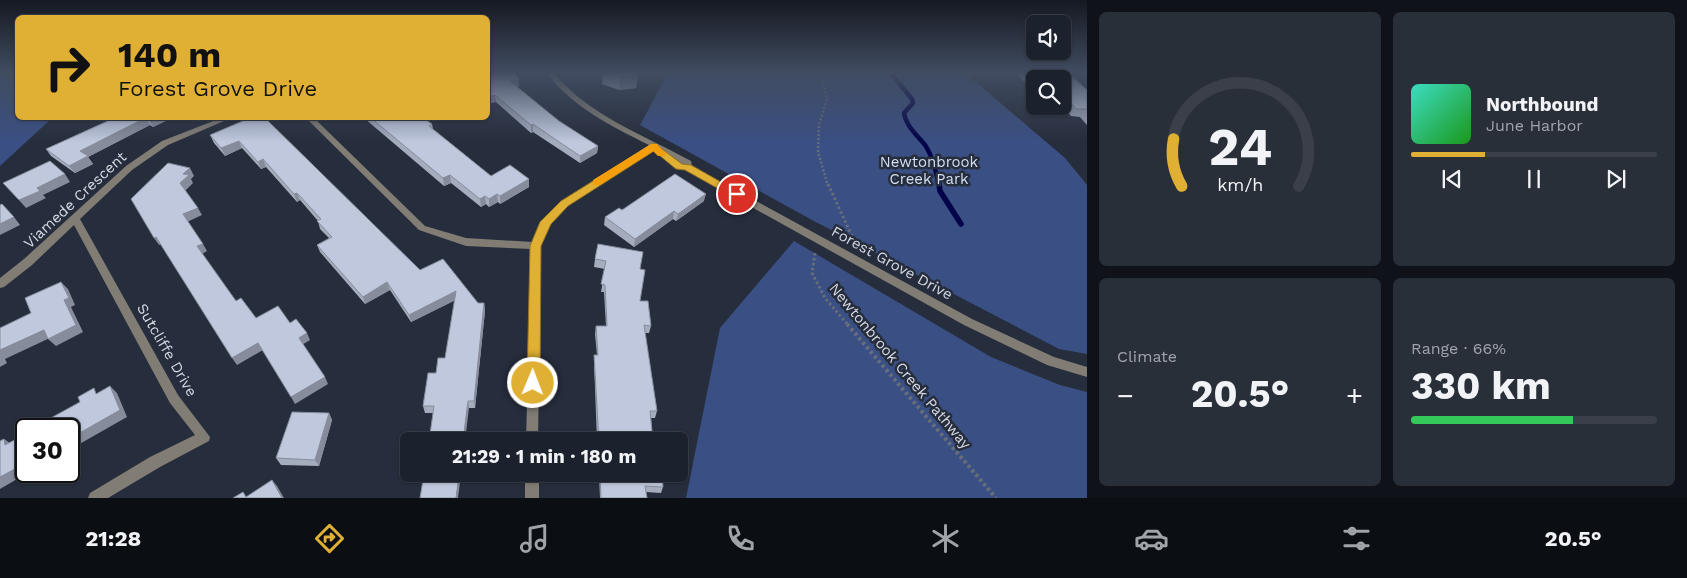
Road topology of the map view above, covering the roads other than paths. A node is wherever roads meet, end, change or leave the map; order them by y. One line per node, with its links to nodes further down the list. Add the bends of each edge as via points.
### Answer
1 (569, 95): 4 (street, Forest Grove Drive)
2 (221, 120): 5 (street, Viamede Crescent, via 188,132 146,155)
3 (312, 120): 6 (street, via 422,228 466,242)
4 (654, 146): 6 (street, via 565,203 546,222); 8 (street, Forest Grove Drive, via 680,167 687,167 968,322 1051,361)
5 (75, 219): 7 (street, Viamede Crescent); 11 (street, Sutcliffe Drive, via 174,399 204,437)
6 (536, 246): 9 (street)
7 (0, 284)
8 (1087, 372)
9 (532, 432)
10 (532, 482): 12 (street)
11 (95, 498)
12 (532, 498)

